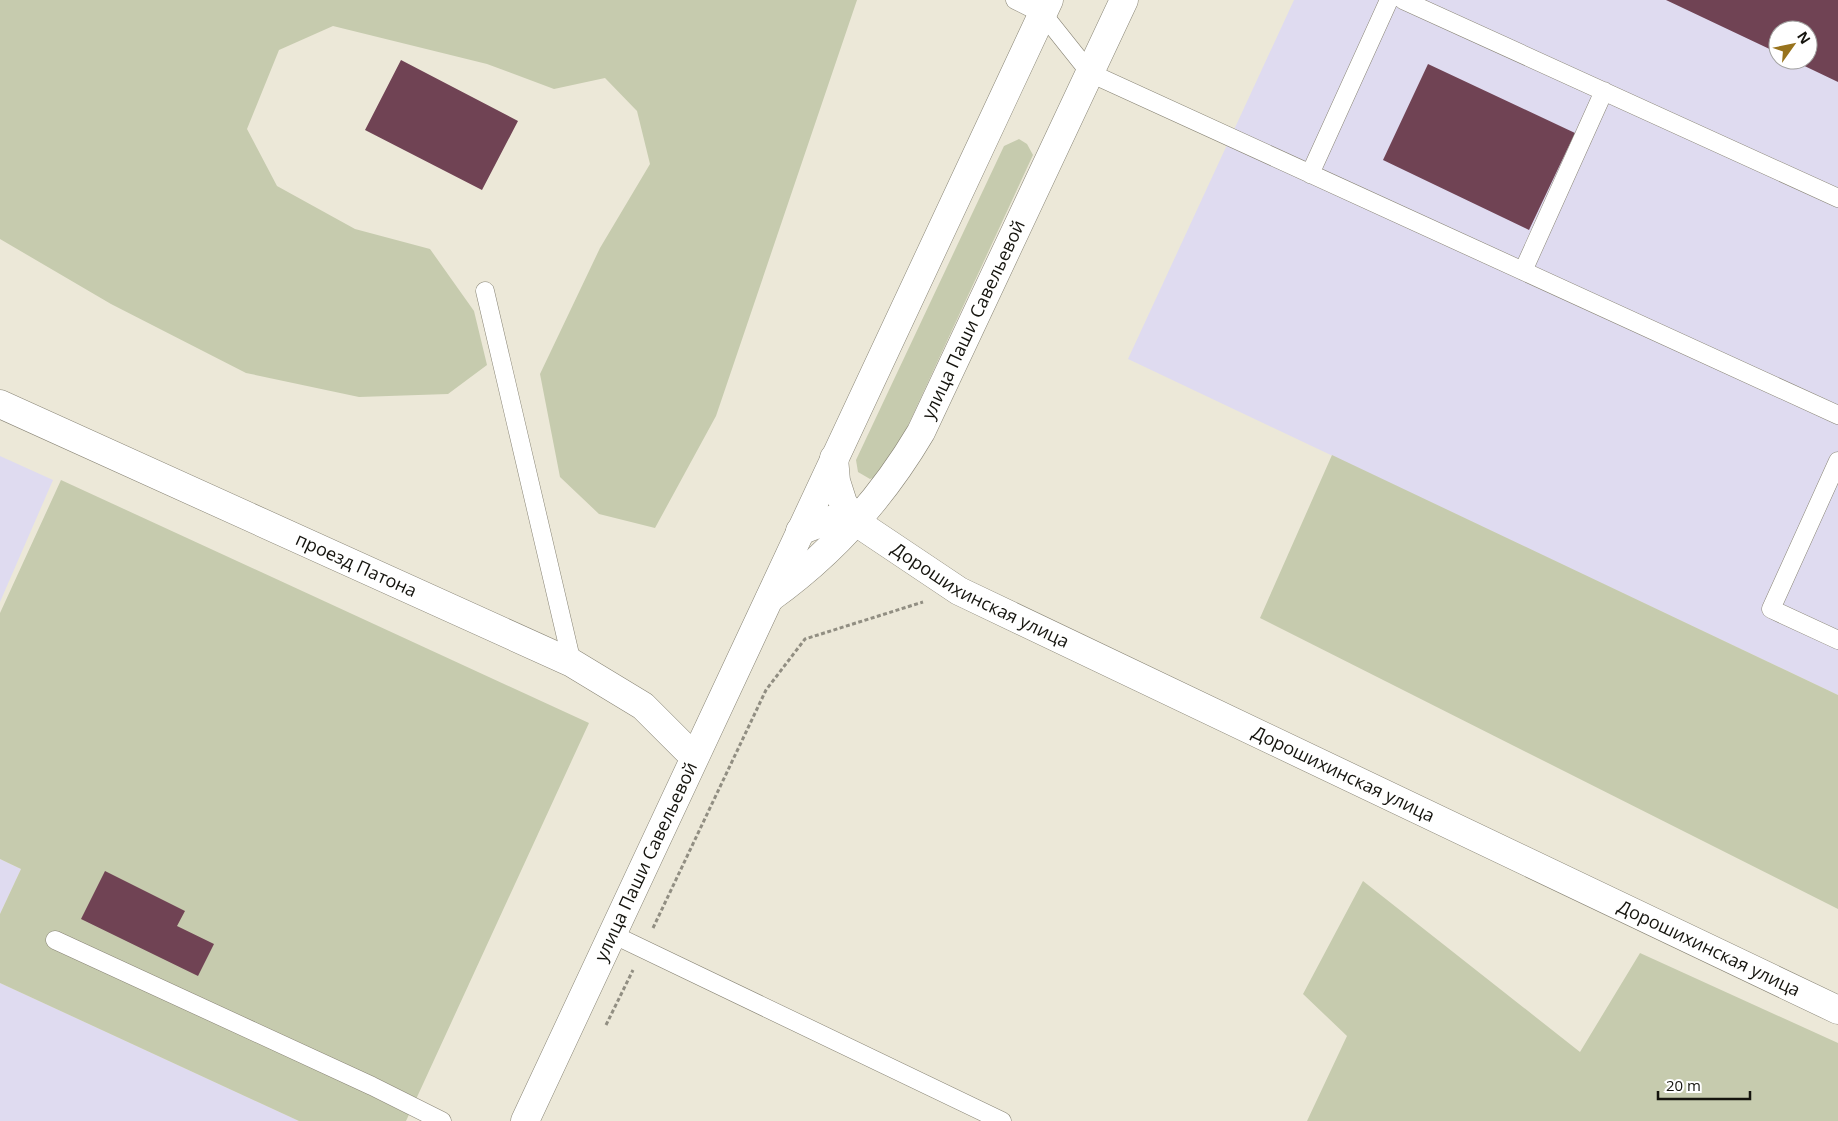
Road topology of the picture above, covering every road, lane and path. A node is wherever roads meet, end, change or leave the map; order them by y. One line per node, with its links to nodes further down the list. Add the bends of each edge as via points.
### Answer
1 (1015, 0): 5 (lane)
2 (1124, 0): 6 (street, улица Паши Савельевой)
3 (1389, 0): 8 (lane)
4 (1403, 0): 7 (lane)
5 (1046, 7): 6 (lane); 14 (street, улица Паши Савельевой)
6 (1090, 73): 8 (lane); 16 (street, улица Паши Савельевой, via 921,432 891,479)
7 (1604, 92): 9 (lane); 10 (lane)
8 (1310, 174): 10 (lane)
9 (1838, 198)
10 (1523, 271): 13 (lane)
11 (485, 291): 21 (lane)
12 (0, 404): 21 (street, проезд Патона)
13 (1838, 415)
14 (834, 458): 16 (street, via 836,481 843,503); 17 (street, улица Паши Савельевой)
15 (1838, 461): 20 (lane, via 1771,609)
16 (856, 522): 17 (street, via 829,520); 18 (street, Дорошихинская улица); 19 (street, улица Паши Савельевой, via 820,559)
17 (800, 531): 19 (street, улица Паши Савельевой)
18 (959, 590): 25 (path, via 805,639 766,690); 26 (street, Дорошихинская улица)
19 (767, 601): 22 (street, улица Паши Савельевой)
20 (1838, 640)
21 (572, 663): 22 (street, проезд Патона, via 643,706)
22 (694, 756): 23 (street, улица Паши Савельевой)
23 (612, 934): 25 (lane); 29 (street, улица Паши Савельевой)
24 (55, 940): 28 (lane)
25 (643, 948): 27 (path); 30 (lane)
26 (1838, 1010)
27 (605, 1026)
28 (442, 1121)
29 (525, 1121)
30 (1002, 1121)

